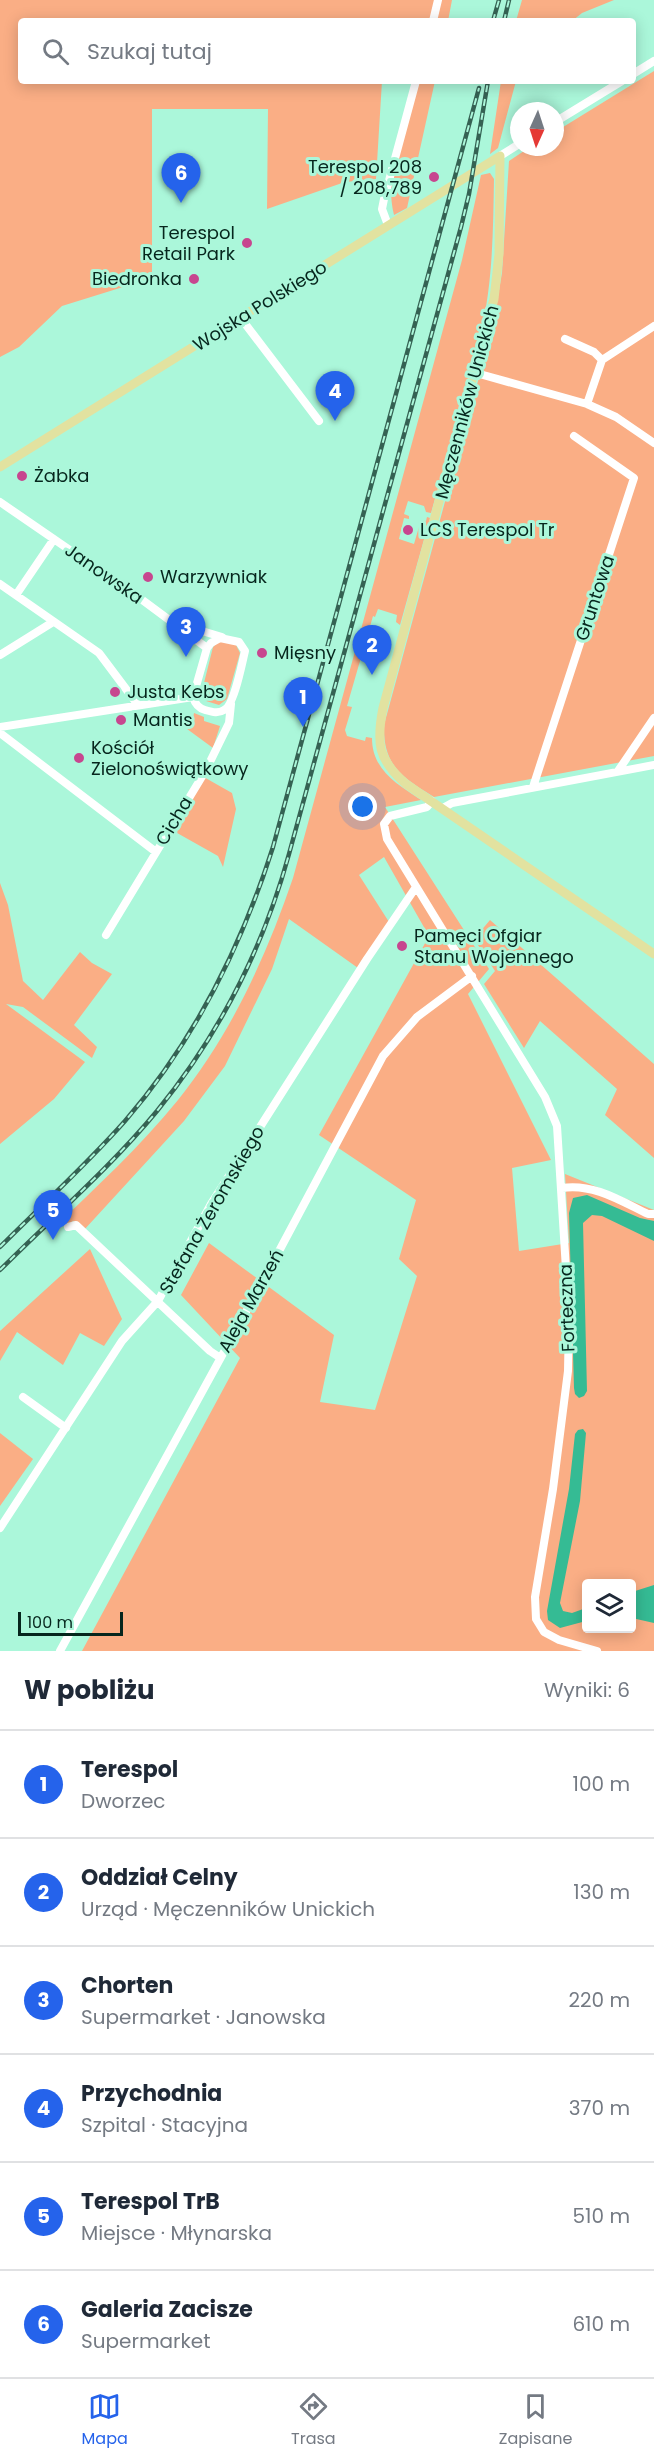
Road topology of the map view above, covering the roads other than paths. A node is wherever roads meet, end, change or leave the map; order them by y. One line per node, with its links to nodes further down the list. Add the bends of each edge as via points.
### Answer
1 (438, 0): 2 (street)
2 (434, 18)
3 (654, 61): 4 (street)
4 (636, 72)
5 (415, 84): 10 (street, via 382,209)
6 (617, 84): 7 (street)
7 (564, 116)
8 (510, 150): 9 (street, Wojska Polskiego)
9 (500, 156): 10 (main road, Wojska Polskiego); 15 (main road, Męczenników Unickich, via 497,284)
10 (388, 225): 11 (main road, Wojska Polskiego)
11 (240, 317): 17 (street); 20 (main road, Wojska Polskiego)
12 (654, 326): 14 (street)
13 (564, 339): 14 (street, via 594,352)
14 (602, 360): 16 (street)
15 (476, 373): 16 (street); 39 (main road, Męczenników Unickich, via 380,725 381,749 389,768)
16 (587, 404): 19 (street)
17 (320, 421)
18 (574, 435): 38 (street, Gruntowa, via 634,478)
19 (654, 442)
20 (0, 467)
21 (0, 502): 22 (street, Janowska)
22 (54, 539): 24 (street); 26 (street, Janowska)
23 (0, 584): 24 (street)
24 (16, 595): 25 (street)
25 (53, 622): 29 (street); 32 (street, via 99,653)
26 (183, 630): 27 (street, via 192,628); 28 (street, Janowska)
27 (224, 638): 28 (street, via 214,640); 31 (street, Cicha, via 239,642 244,651)
28 (207, 648): 30 (street)
29 (0, 655)
30 (194, 697): 31 (street, via 198,706 214,712 224,711); 32 (street)
31 (231, 704): 41 (street, Cicha, via 224,735)
32 (138, 705): 34 (street)
33 (654, 718): 37 (street)
34 (0, 727)
35 (0, 733): 41 (street)
36 (654, 765): 37 (street)
37 (618, 771): 38 (street)
38 (533, 787): 40 (street)
39 (430, 800): 40 (main road, Męczenników Unickich); 42 (street, Forteczna, via 427,807 390,816 384,824 387,838)
40 (443, 808): 44 (main road, Męczenników Unickich)
41 (156, 852): 43 (street, Cicha)
42 (416, 887): 45 (street, Forteczna); 49 (street, Stefana Żeromskiego, via 211,1204)
43 (106, 935)
44 (654, 954)
45 (474, 980): 46 (street, Forteczna, via 549,1107 557,1126); 50 (street, Aleja Marzeń, via 417,1017 383,1056)
46 (562, 1188): 47 (street, via 584,1187); 55 (street, Forteczna, via 570,1317 568,1371 535,1597 536,1619 544,1632 559,1640)
47 (654, 1214)
48 (68, 1227): 49 (street, via 76,1225)
49 (158, 1301): 50 (street); 52 (street, Stefana Żeromskiego, via 122,1341)
50 (219, 1357): 54 (street, Aleja Marzeń)
51 (23, 1397): 52 (street)
52 (66, 1428): 53 (street, Stefana Żeromskiego)
53 (0, 1528)
54 (60, 1651)
55 (597, 1651)

